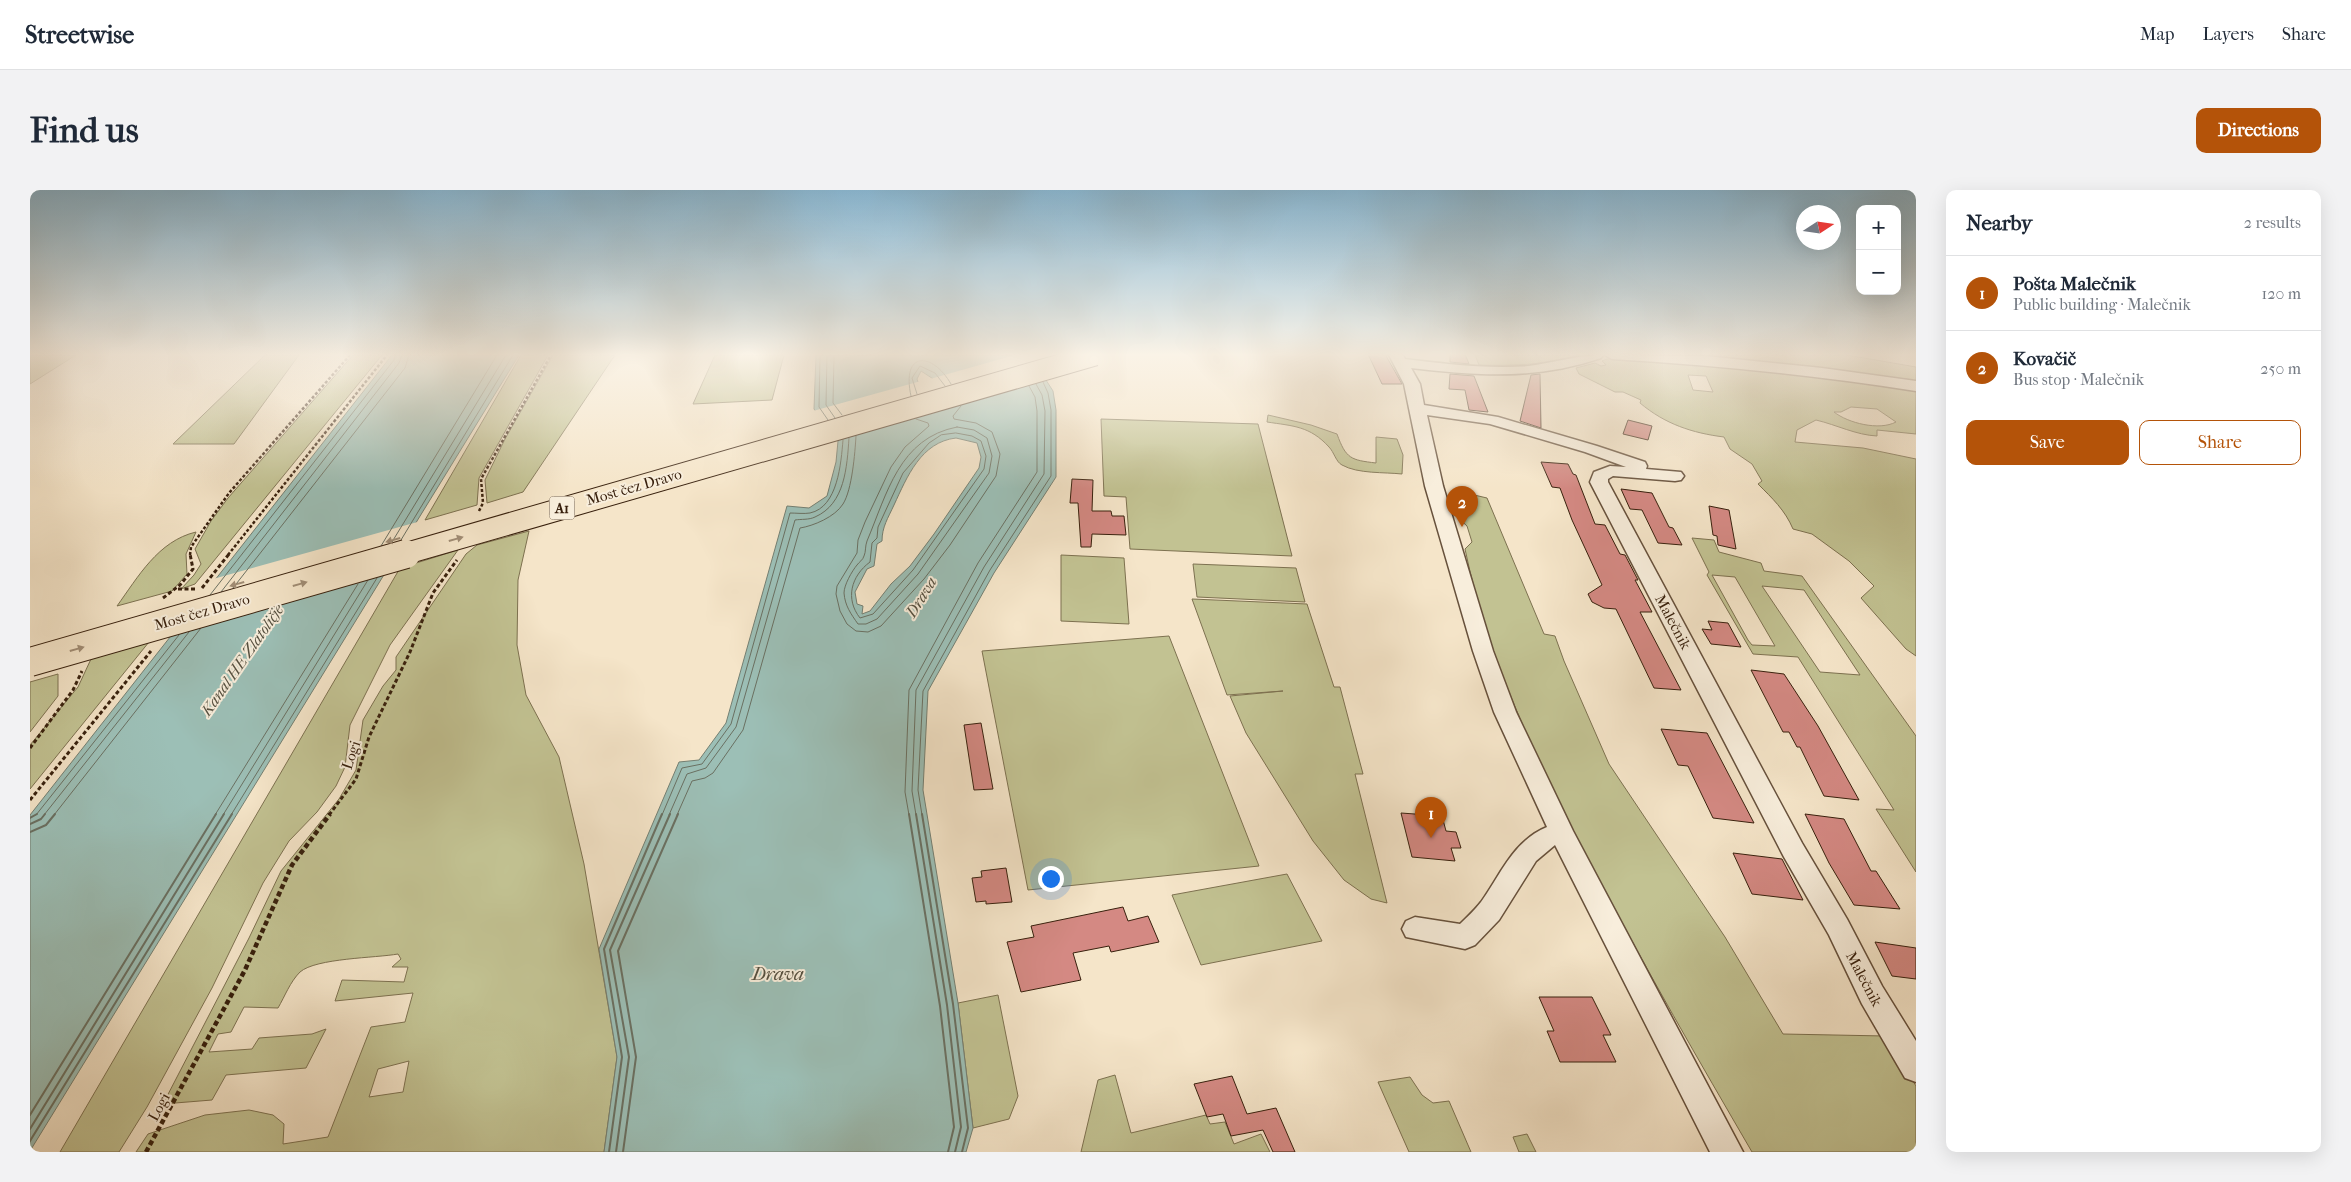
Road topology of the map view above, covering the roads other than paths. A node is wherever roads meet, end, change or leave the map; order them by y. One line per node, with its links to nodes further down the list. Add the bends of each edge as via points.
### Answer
1 (885, 400): 5 (highway, Most čez Dravo / A1, one-way to 5)
2 (936, 400): 6 (highway, Most čez Dravo / A1, one-way to 2, bridge)
3 (1416, 400): 4 (street)
4 (1418, 409): 7 (street, via 1428,463 1483,651 1505,712); 9 (street, Malečnik, via 1492,420 1675,476 1610,471 1600,476 1599,482 1793,850)
5 (30, 643)
6 (30, 662)
7 (1561, 832): 8 (street, via 1544,838 1526,854 1492,910 1465,936); 10 (street)
8 (1415, 929)
9 (1916, 1068)
10 (1727, 1152)

